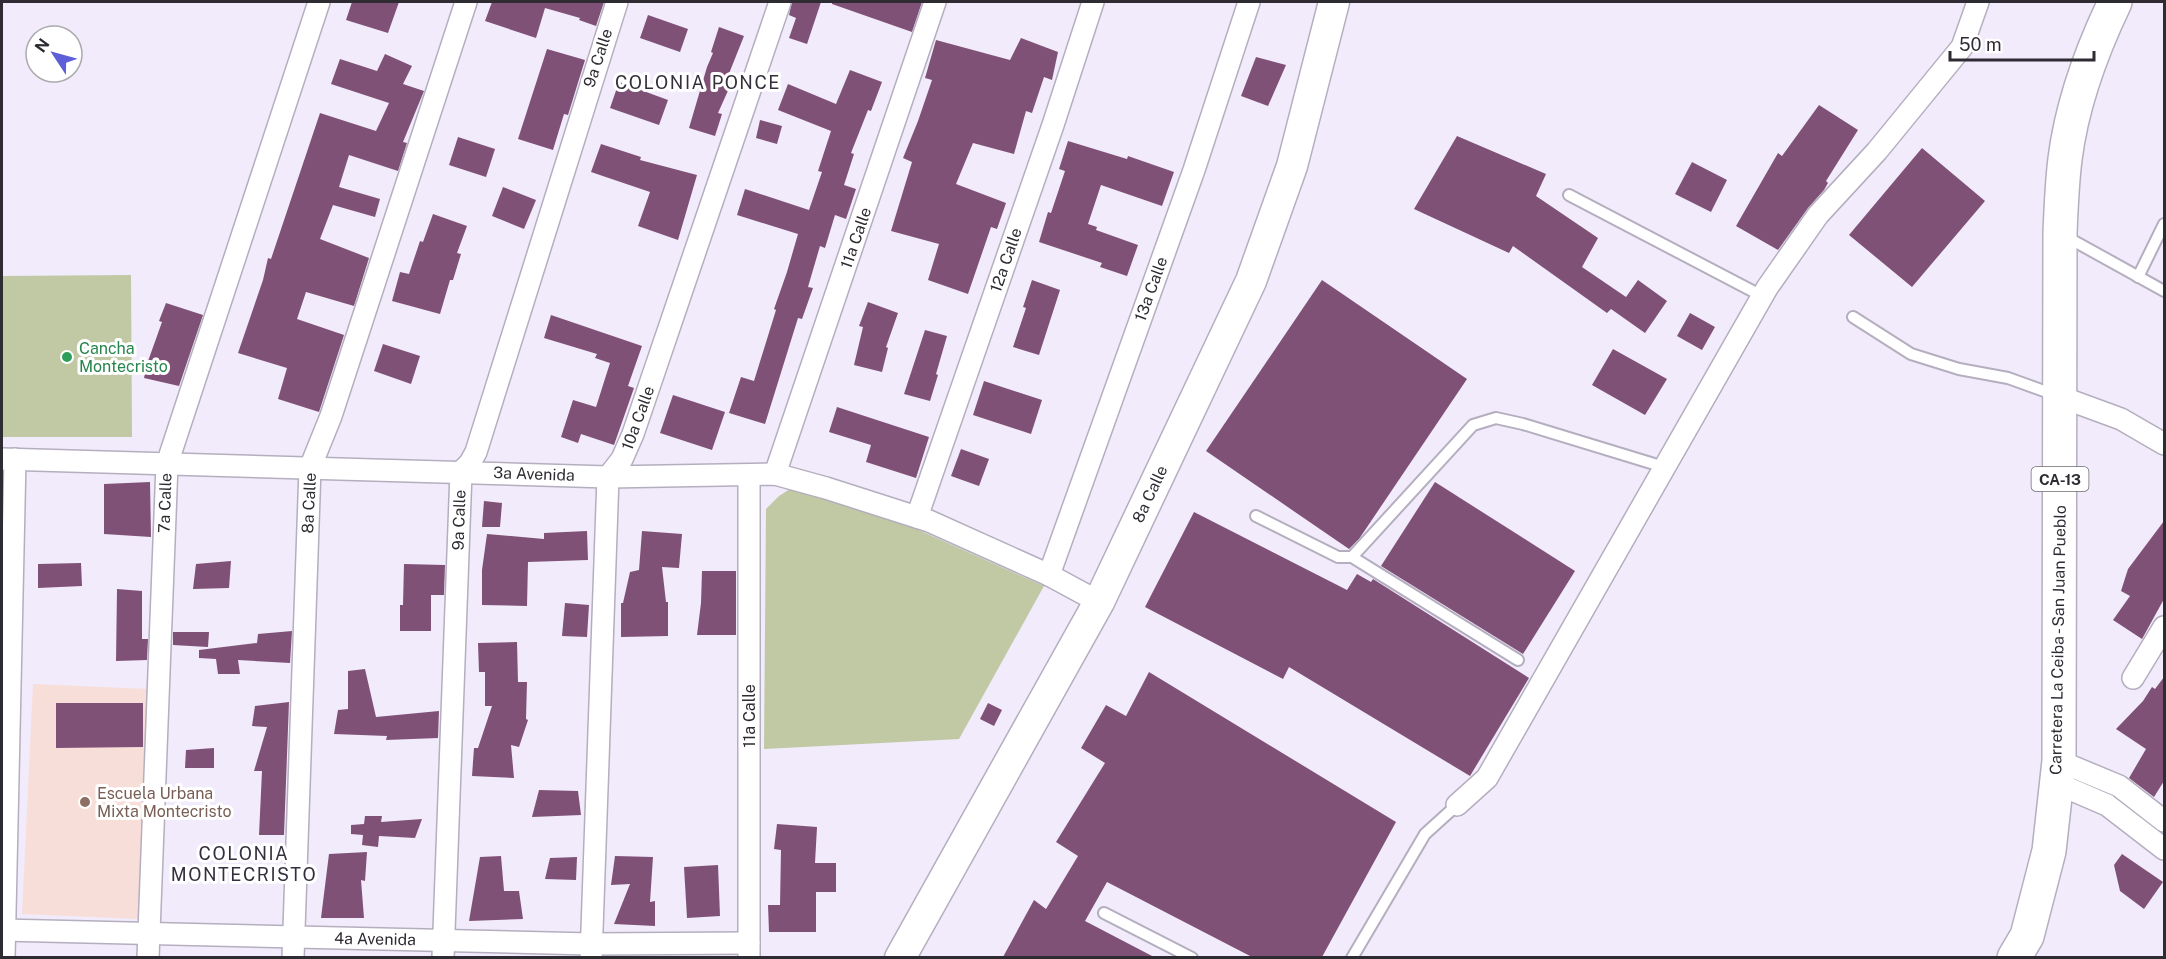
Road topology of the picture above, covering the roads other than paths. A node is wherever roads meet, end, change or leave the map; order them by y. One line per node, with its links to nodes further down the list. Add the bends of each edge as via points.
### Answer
1 (319, 2): 21 (street, 7a Calle)
2 (466, 2): 23 (street, 8a Calle, via 331,416)
3 (617, 2): 24 (street, 9a Calle, via 476,452)
4 (780, 2): 27 (street, 10a Calle, via 633,434 622,459)
5 (935, 2): 25 (street, 11a Calle)
6 (1093, 2): 29 (street, 12a Calle)
7 (1249, 2): 31 (street, 13a Calle, via 1194,170)
8 (1334, 2): 32 (street, 8a Calle, via 1292,166 1251,281)
9 (1978, 2): 16 (street, via 1962,47 1818,216)
10 (2115, 2): 13 (main road, Carretera La Ceiba - San Juan Pueblo / CA-13, via 2093,48 2075,104 2065,159)
11 (1569, 195): 16 (lane)
12 (2164, 225): 14 (lane)
13 (2060, 233): 14 (lane); 18 (main road, Carretera La Ceiba - San Juan Pueblo / CA-13)
14 (2138, 277): 15 (lane)
15 (2164, 291)
16 (1762, 296): 22 (street)
17 (1853, 317): 18 (lane, via 1911,354 1959,369 2008,378)
18 (2061, 397): 19 (street, via 2121,419); 36 (main road, Carretera La Ceiba - San Juan Pueblo / CA-13)
19 (2164, 444)
20 (8, 459): 21 (street, 3a Avenida); 41 (street)
21 (167, 464): 23 (street, 3a Avenida); 42 (street, 7a Calle)
22 (1664, 467): 30 (lane, via 1496,418 1473,425); 37 (street, via 1487,778)
23 (310, 468): 24 (street, 3a Avenida); 43 (street, 8a Calle)
24 (461, 472): 27 (street, 3a Avenida); 44 (street, 9a Calle)
25 (775, 474): 26 (street, 3a Avenida); 29 (street, 3a Avenida)
26 (748, 475): 27 (street, 3a Avenida); 45 (street, 11a Calle)
27 (608, 477): 46 (street)
28 (1256, 516): 30 (lane, via 1338,557)
29 (916, 517): 31 (street, 3a Avenida)
30 (1352, 557): 34 (lane)
31 (1049, 575): 32 (street, 3a Avenida)
32 (1099, 602): 49 (street, 8a Calle)
33 (2164, 627): 35 (street)
34 (1518, 660)
35 (2133, 678)
36 (2057, 772): 38 (street, via 2119,786); 39 (street); 52 (main road, Carretera La Ceiba - San Juan Pueblo / CA-13, via 2049,851 2027,936)
37 (1457, 805): 51 (lane, via 1425,834)
38 (2164, 820)
39 (2164, 849)
40 (1104, 913): 50 (lane)
41 (3, 930): 42 (street, 4a Avenida); 47 (street)
42 (148, 933): 43 (street, 4a Avenida); 48 (street, 7a Calle)
43 (293, 947): 44 (street, 4a Avenida)
44 (443, 949): 46 (street, 4a Avenida)
45 (749, 950): 46 (street, 4a Avenida)
46 (591, 951)
47 (4, 957)
48 (148, 957)
49 (900, 957)
50 (1192, 957)
51 (1352, 957)
52 (2013, 957)

